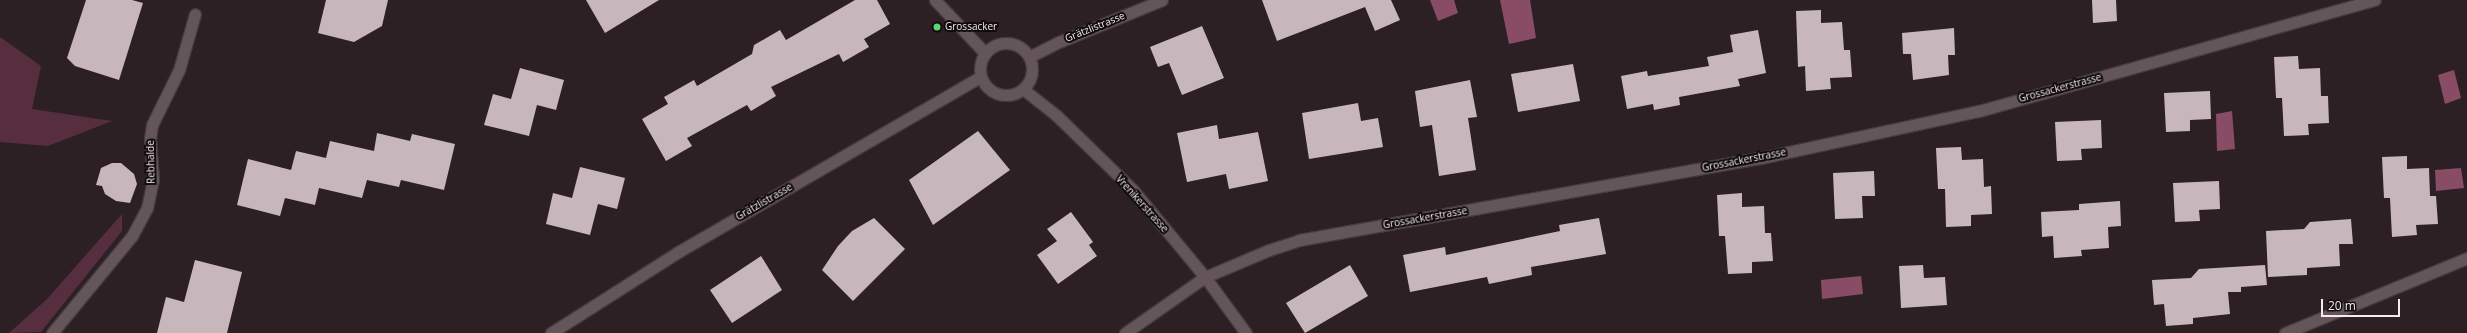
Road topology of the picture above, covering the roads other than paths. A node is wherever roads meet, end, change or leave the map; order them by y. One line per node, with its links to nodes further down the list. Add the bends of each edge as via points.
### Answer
1 (935, 0): 5 (street)
2 (1162, 0): 6 (street, Grätzlistrasse)
3 (2375, 0): 10 (street, Grossackerstrasse, via 1979,110 1761,158 1299,240)
4 (195, 14): 11 (street, Rebhalde, via 179,70 152,125 150,139 153,180 147,208 132,236)
5 (985, 53): 6 (street, via 991,47 1008,43 1024,50); 7 (street, via 980,65)
6 (1029, 57): 8 (street, via 1032,74)
7 (980, 78): 8 (street, via 986,87 1004,96); 12 (street, Grätzlistrasse, via 678,252)
8 (1023, 89): 10 (street, Vrenikerstrasse, via 1056,116 1133,190)
9 (2467, 258): 15 (street)
10 (1205, 277): 13 (street, Grossackerstrasse); 14 (street, Vrenikerstrasse)
11 (52, 333)
12 (551, 333)
13 (1125, 333)
14 (1246, 333)
15 (2285, 333)

